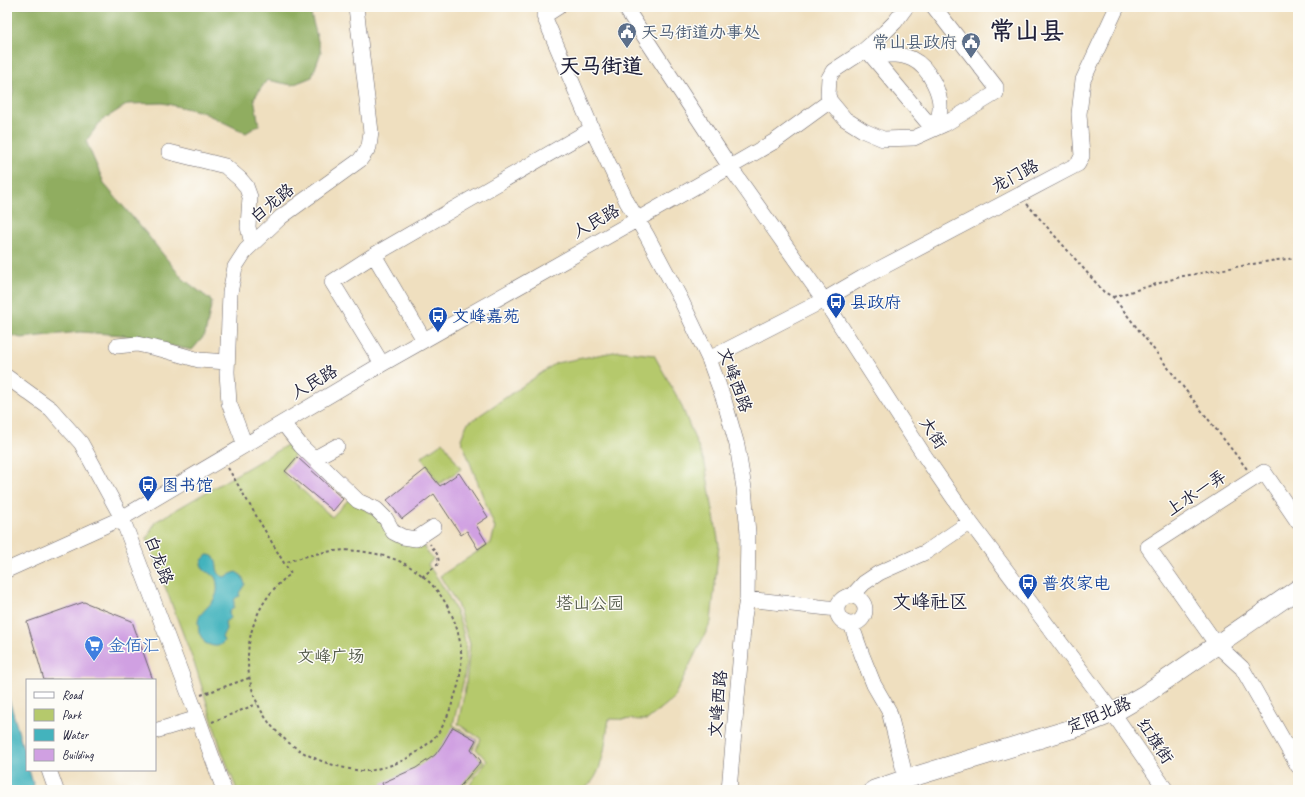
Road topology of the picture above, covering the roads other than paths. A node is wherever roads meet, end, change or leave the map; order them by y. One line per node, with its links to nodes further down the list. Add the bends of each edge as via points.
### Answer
1 (356, 7): 14 (street, 白龙路, via 371,132 369,147 360,160 281,217)
2 (558, 7): 9 (street, 文峰西路, via 544,16)
3 (625, 7): 12 (street, 大街)
4 (906, 7): 7 (street)
5 (934, 7): 10 (street, via 997,90 996,93)
6 (1117, 7): 16 (street, 龙门路, via 1083,80 1079,114 1082,156 1078,164)
7 (869, 52): 8 (street, via 833,71 828,88); 10 (street); 10 (street, via 911,58 919,63 934,81 939,102 940,114)
8 (830, 101): 10 (street, via 846,119 883,139 914,138); 12 (street, 人民路, via 775,140)
9 (592, 129): 13 (street, 文峰西路); 15 (street)
10 (934, 129)
11 (169, 152): 14 (street, via 225,166 240,179 250,197 248,227)
12 (730, 167): 13 (street, 人民路); 16 (street, 大街)
13 (638, 220): 17 (street, 人民路); 19 (street, 文峰西路, via 680,298)
14 (252, 244): 20 (street, 白龙路, via 235,267 230,293)
15 (374, 255): 17 (street); 21 (street, via 332,282)
16 (824, 300): 19 (street, 龙门路); 28 (street, 大街)
17 (424, 340): 21 (street, 人民路)
18 (117, 346): 20 (street, via 137,344 199,360)
19 (709, 360): 34 (street, 文峰西路, via 724,400 738,452 744,488 748,533)
20 (227, 362): 24 (street, 白龙路, via 229,403)
21 (382, 364): 23 (street, 人民路)
22 (7, 377): 27 (street, 白龙路, via 51,409 81,442)
23 (283, 423): 24 (street, 人民路); 26 (street, via 301,446)
24 (245, 445): 27 (street, 人民路)
25 (337, 446): 26 (street)
26 (315, 458): 30 (street, via 358,501 376,509 386,519 393,532 403,537 416,538)
27 (122, 518): 31 (street, 人民路); 39 (street, 白龙路)
28 (970, 522): 33 (street, via 926,552 879,573 864,583); 38 (street, 大街)
29 (1298, 522): 37 (street, 上水一弄, via 1264,472 1148,546)
30 (429, 531)
31 (7, 570)
32 (1298, 589): 37 (main road, 定阳北路)
33 (852, 596): 35 (street, via 840,600); 36 (street, via 861,600 865,608 860,621)
34 (747, 599): 35 (street); 46 (street, 文峰西路)
35 (837, 609): 36 (street, via 842,621)
36 (851, 624): 43 (street, via 874,685 889,711)
37 (1218, 645): 38 (main road, 定阳北路); 41 (street, via 1242,668)
38 (1113, 713): 43 (main road, 定阳北路, via 1078,727); 48 (street, 红旗街)
39 (200, 722): 40 (street); 45 (street, 白龙路)
40 (156, 731)
41 (1298, 766)
42 (49, 771): 44 (street)
43 (906, 779): 47 (main road, 定阳北路)
44 (56, 790)
45 (224, 790)
46 (729, 790)
47 (874, 790)
48 (1166, 790)

